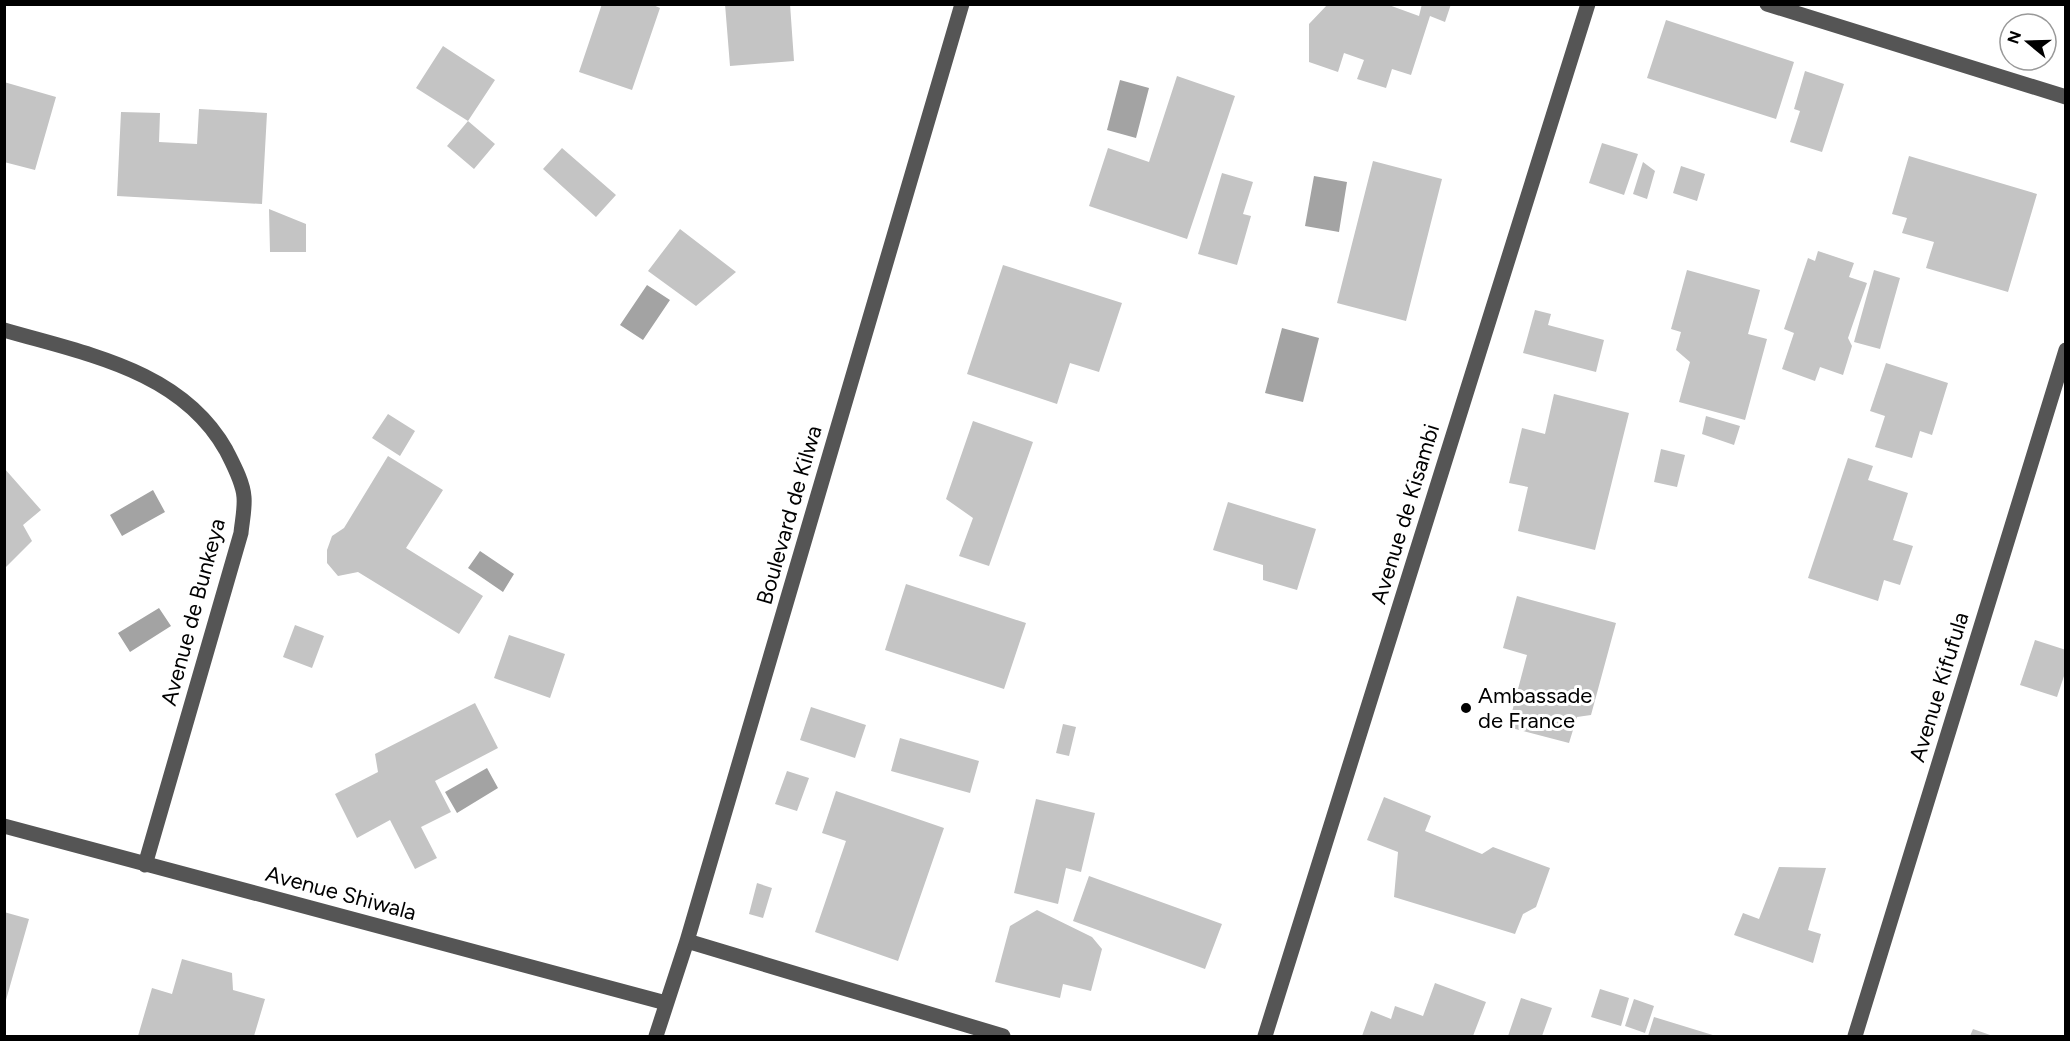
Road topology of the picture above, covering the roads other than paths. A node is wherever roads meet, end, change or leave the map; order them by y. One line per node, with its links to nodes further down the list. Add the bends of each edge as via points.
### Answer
1 (962, 4): 9 (street, Boulevard de Kilwa)
2 (1588, 4): 13 (street, Avenue de Kisambi)
3 (1767, 4): 4 (street)
4 (2066, 97)
5 (4, 330): 8 (street, Avenue de Bunkeya, via 120,365 158,382 191,405 214,429 234,464 244,496 241,533)
6 (2066, 350): 14 (street, Avenue Kifufula)
7 (4, 826): 8 (street, Avenue Shiwala)
8 (145, 865): 10 (street, Avenue Shiwala)
9 (687, 941): 10 (street, Boulevard de Kilwa); 12 (street)
10 (666, 1003): 11 (street, Boulevard de Kilwa)
11 (656, 1036)
12 (1003, 1036)
13 (1265, 1036)
14 (1855, 1036)

